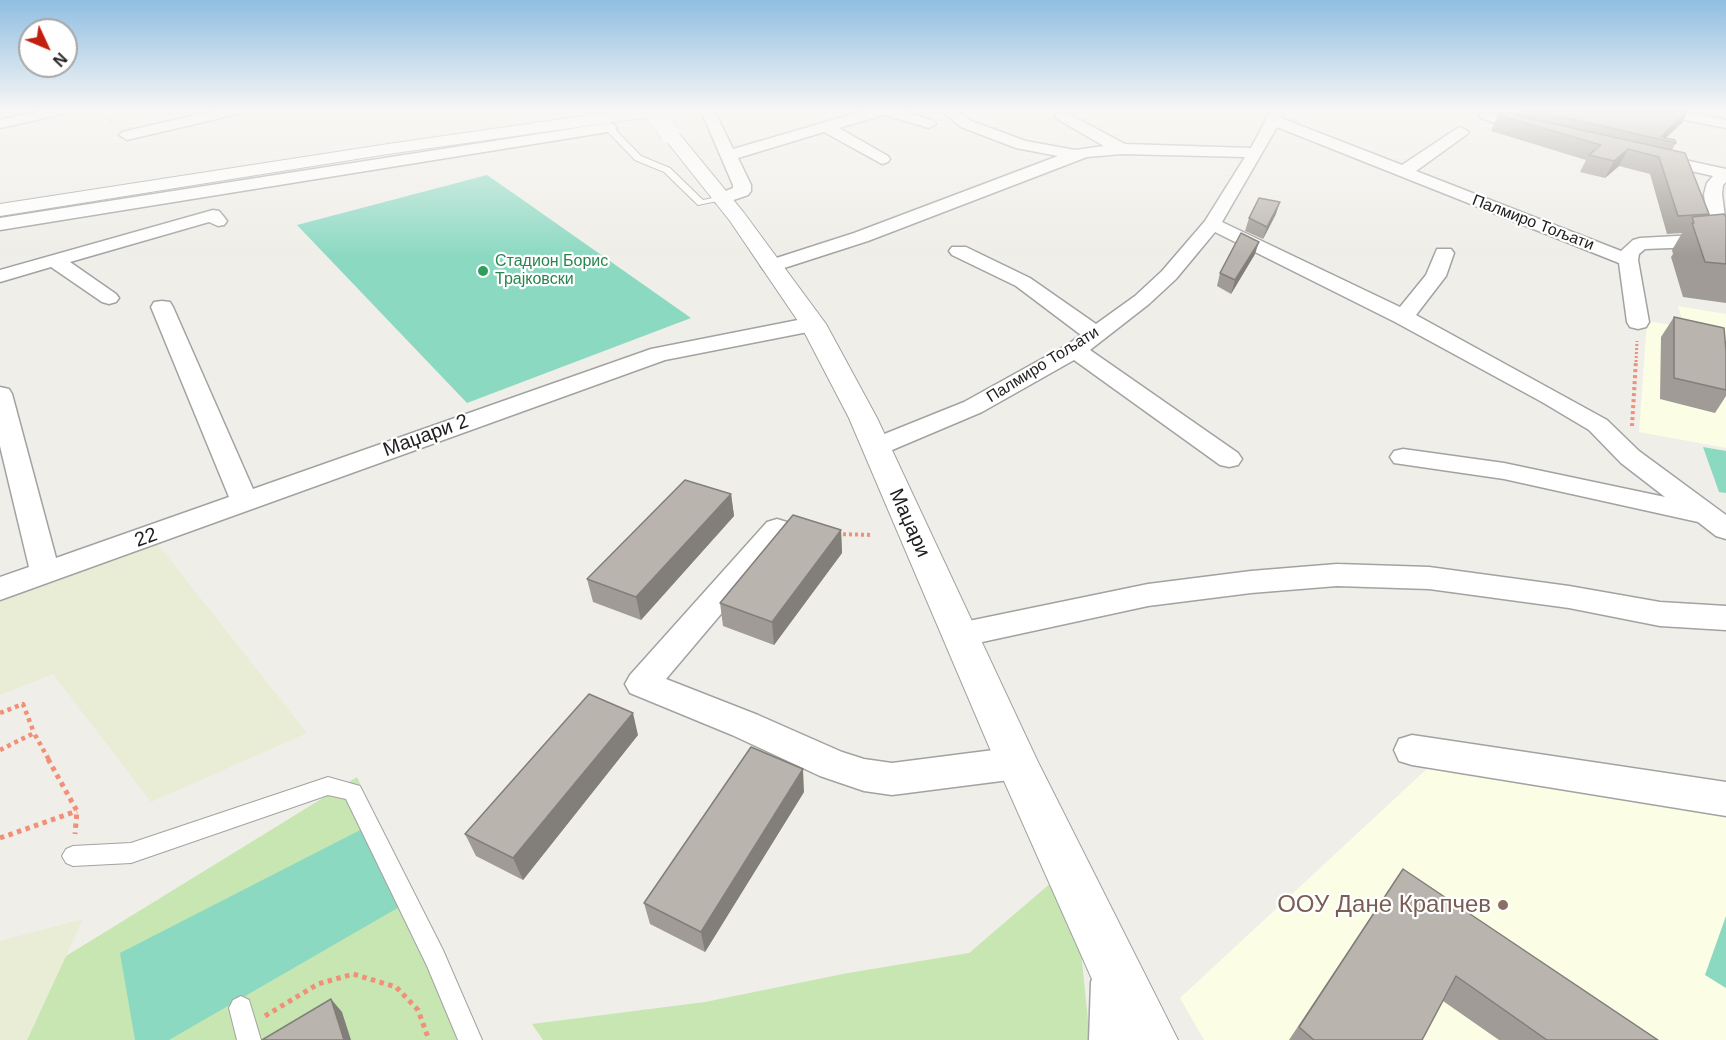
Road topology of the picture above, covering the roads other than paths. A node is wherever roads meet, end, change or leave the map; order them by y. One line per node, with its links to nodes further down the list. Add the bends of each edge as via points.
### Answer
1 (238, 159): 15 (street)
2 (326, 159): 17 (street)
3 (414, 159): 14 (street)
4 (639, 159): 16 (lane, via 667,170 701,203)
5 (689, 159): 16 (street, Маџари, bridge)
6 (732, 159): 16 (street, via 742,191)
7 (1065, 159): 24 (street, via 861,237)
8 (1253, 159): 19 (street, Палмиро Тољати)
9 (1374, 159): 12 (street, Палмиро Тољати)
10 (1423, 159): 12 (street)
11 (1655, 159): 13 (street)
12 (1404, 172): 22 (street, Палмиро Тољати)
13 (1726, 174): 22 (street, via 1715,183 1713,194 1718,235 1696,241 1641,244 1630,252)
14 (201, 192): 18 (street); 23 (street, via 216,218)
15 (0, 197)
16 (722, 200): 24 (street, Маџари)
17 (0, 210)
18 (0, 224)
19 (1212, 224): 28 (street); 31 (street, Палмиро Тољати, via 1169,275)
20 (959, 251): 31 (street, via 1023,282)
21 (1444, 253): 28 (street, via 1436,276)
22 (1628, 260): 29 (street)
23 (55, 261): 25 (street); 26 (street)
24 (771, 266): 30 (street, Маџари)
25 (0, 276)
26 (109, 298)
27 (162, 307): 37 (street)
28 (1403, 317): 38 (street, via 1598,425 1630,457)
29 (1638, 322)
30 (813, 324): 34 (street, Маџари); 37 (street, Маџари 2, via 659,354)
31 (1095, 334): 32 (street, Палмиро Тољати)
32 (1075, 350): 34 (street, Палмиро Тољати, via 973,407); 36 (street)
33 (0, 394): 40 (street)
34 (876, 447): 43 (street, Маџари)
35 (1403, 457): 38 (street, via 1504,471)
36 (1229, 459)
37 (245, 501): 40 (street, 22)
38 (1717, 522)
39 (777, 529): 45 (street, via 642,684 864,775 892,779)
40 (45, 573): 41 (street, 22)
41 (0, 589)
42 (1726, 618): 43 (street, via 1660,614 1429,578 1337,575 1148,595)
43 (959, 635): 45 (street, Маџари)
44 (1412, 750): 46 (street)
45 (1017, 763): 48 (street, Маџари)
46 (1726, 799)
47 (73, 856): 49 (lane, via 131,853 328,786 353,792 435,958)
48 (1113, 968): 50 (street, Маџари); 51 (street, Маџари)
49 (470, 1040)
50 (1112, 1040)
51 (1151, 1040)

